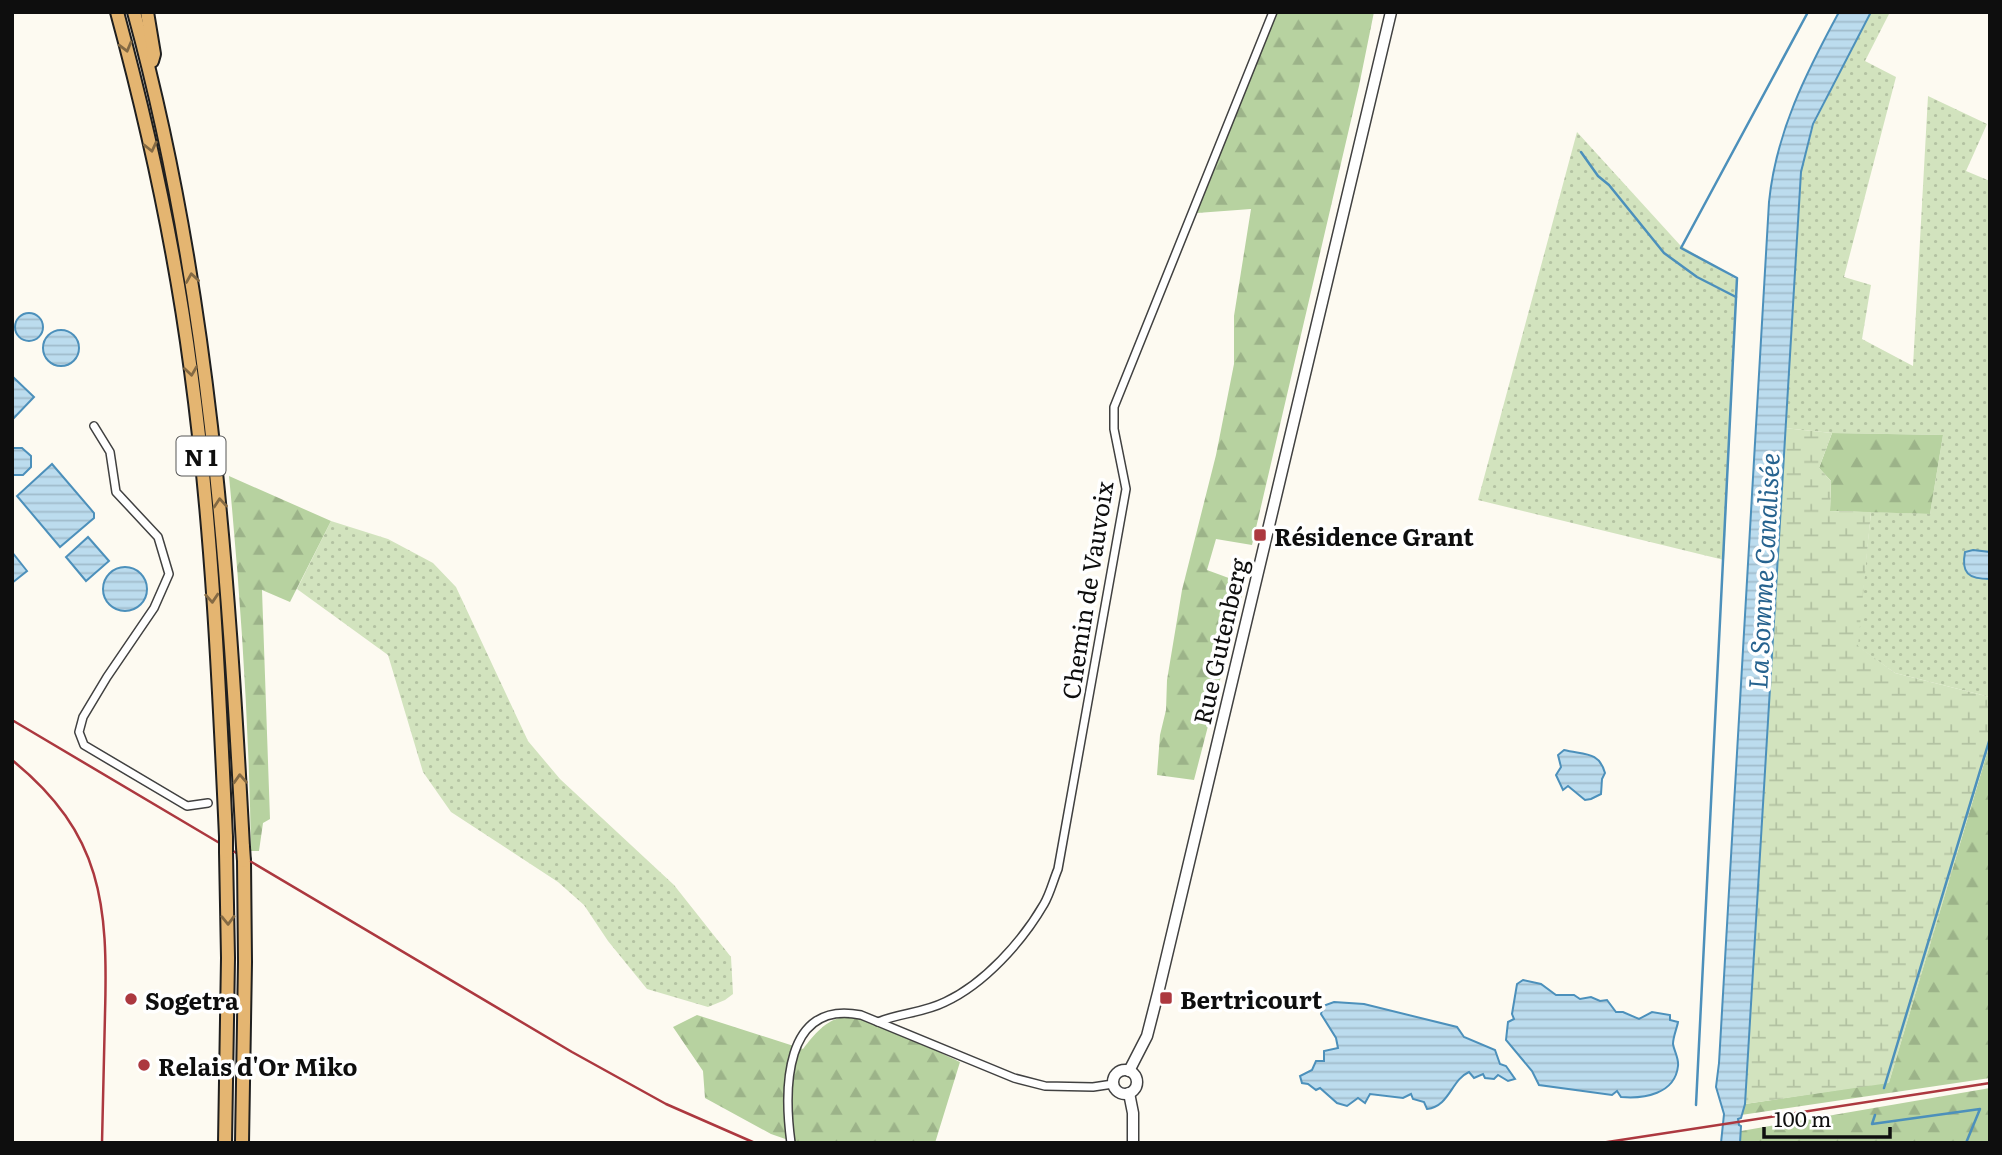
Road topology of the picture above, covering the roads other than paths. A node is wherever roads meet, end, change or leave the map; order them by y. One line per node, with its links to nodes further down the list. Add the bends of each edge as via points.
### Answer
1 (117, 12): 13 (highway, N 1, one-way to 13, bridge, via 170,240 202,458 226,837)
2 (134, 12): 6 (highway, N 1)
3 (147, 12): 6 (highway, via 154,54)
4 (1273, 12): 9 (street, Chemin de Vauvoix, via 1114,407 1126,489 1058,869 1045,903 986,976 944,1003)
5 (1391, 12): 10 (street, Rue Gutenberg, via 1147,1036)
6 (150, 68): 14 (highway, N 1, one-way to 6, bridge, via 244,861 230,617 209,402 187,250)
7 (94, 426): 8 (street, via 110,452 116,492 158,537 169,574 154,608 83,717 79,732 84,745 187,806)
8 (208, 803)
9 (878, 1022): 11 (street, via 1014,1078 1045,1086); 15 (street, via 838,1013 821,1018 804,1033 793,1055 788,1082)
10 (1129, 1071): 11 (street, via 1118,1073); 12 (street, via 1137,1084)
11 (1113, 1084): 12 (street, via 1119,1093)
12 (1129, 1093): 16 (street)
13 (225, 1143)
14 (242, 1143)
15 (791, 1143)
16 (1133, 1143)

